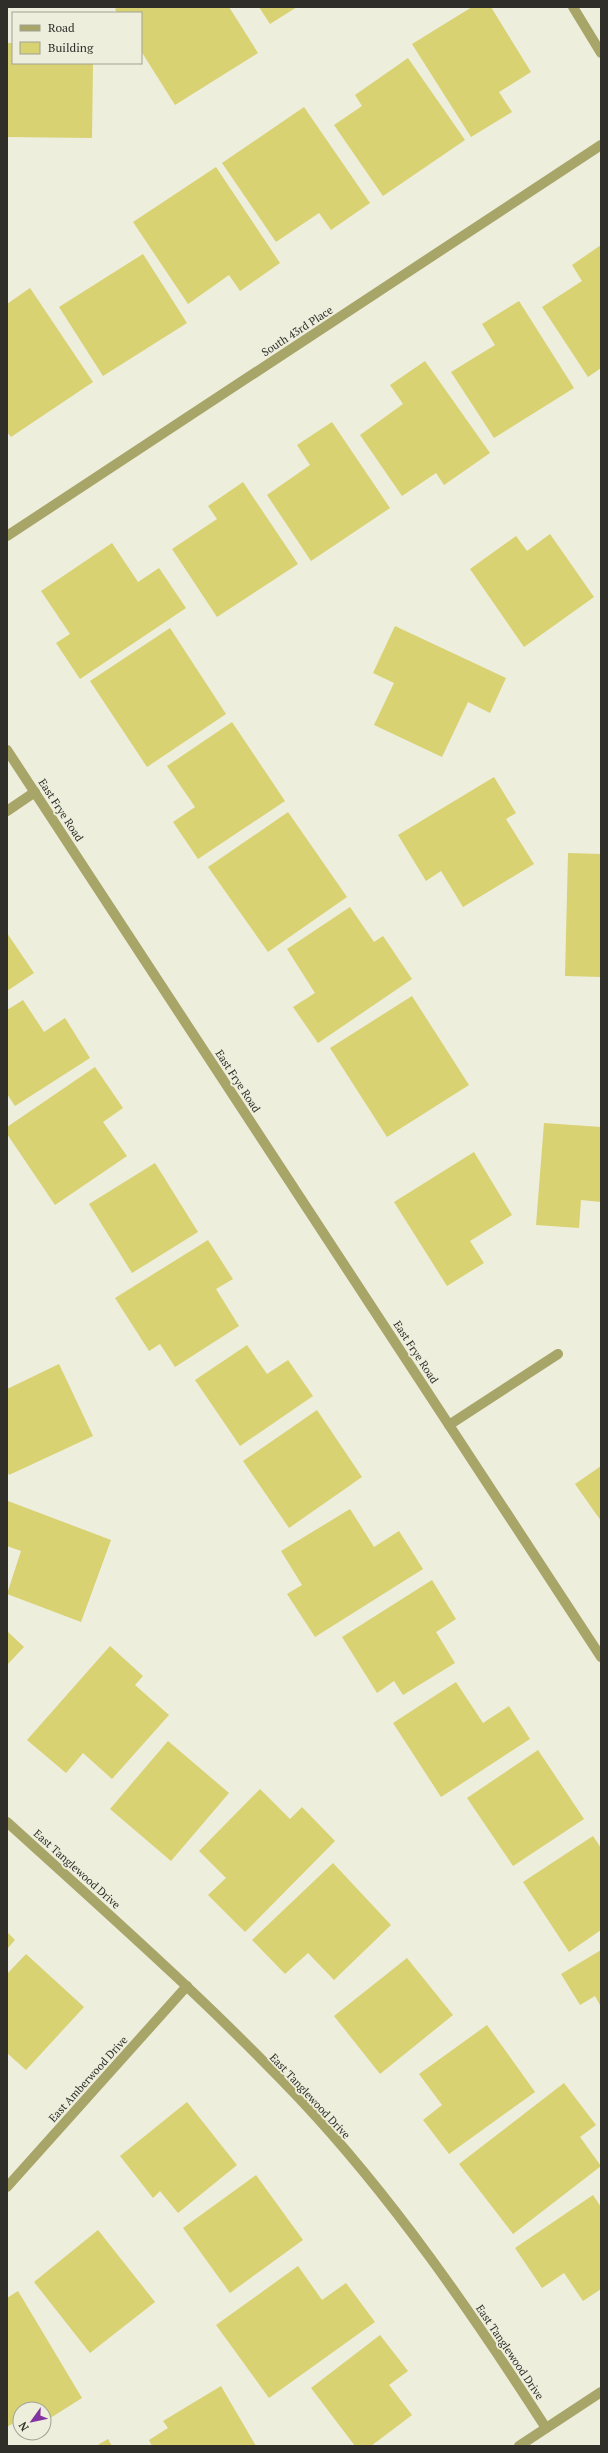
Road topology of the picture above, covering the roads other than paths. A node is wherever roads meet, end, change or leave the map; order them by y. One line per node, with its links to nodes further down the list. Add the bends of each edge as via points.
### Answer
1 (573, 7): 2 (street)
2 (601, 53)
3 (601, 145): 4 (street, South 43rd Place)
4 (7, 536)
5 (7, 750): 6 (street, East Frye Road)
6 (35, 792): 7 (street); 9 (street, East Frye Road)
7 (7, 811)
8 (558, 1354): 9 (street)
9 (449, 1425): 10 (street, East Frye Road)
10 (601, 1657)
11 (7, 1822): 12 (street, East Tanglewood Drive)
12 (187, 1986): 13 (street, East Amberwood Drive); 15 (street, East Tanglewood Drive, via 300,2099 400,2218 449,2283)
13 (7, 2187)
14 (601, 2392): 15 (street)
15 (546, 2428): 16 (street)
16 (519, 2446)

